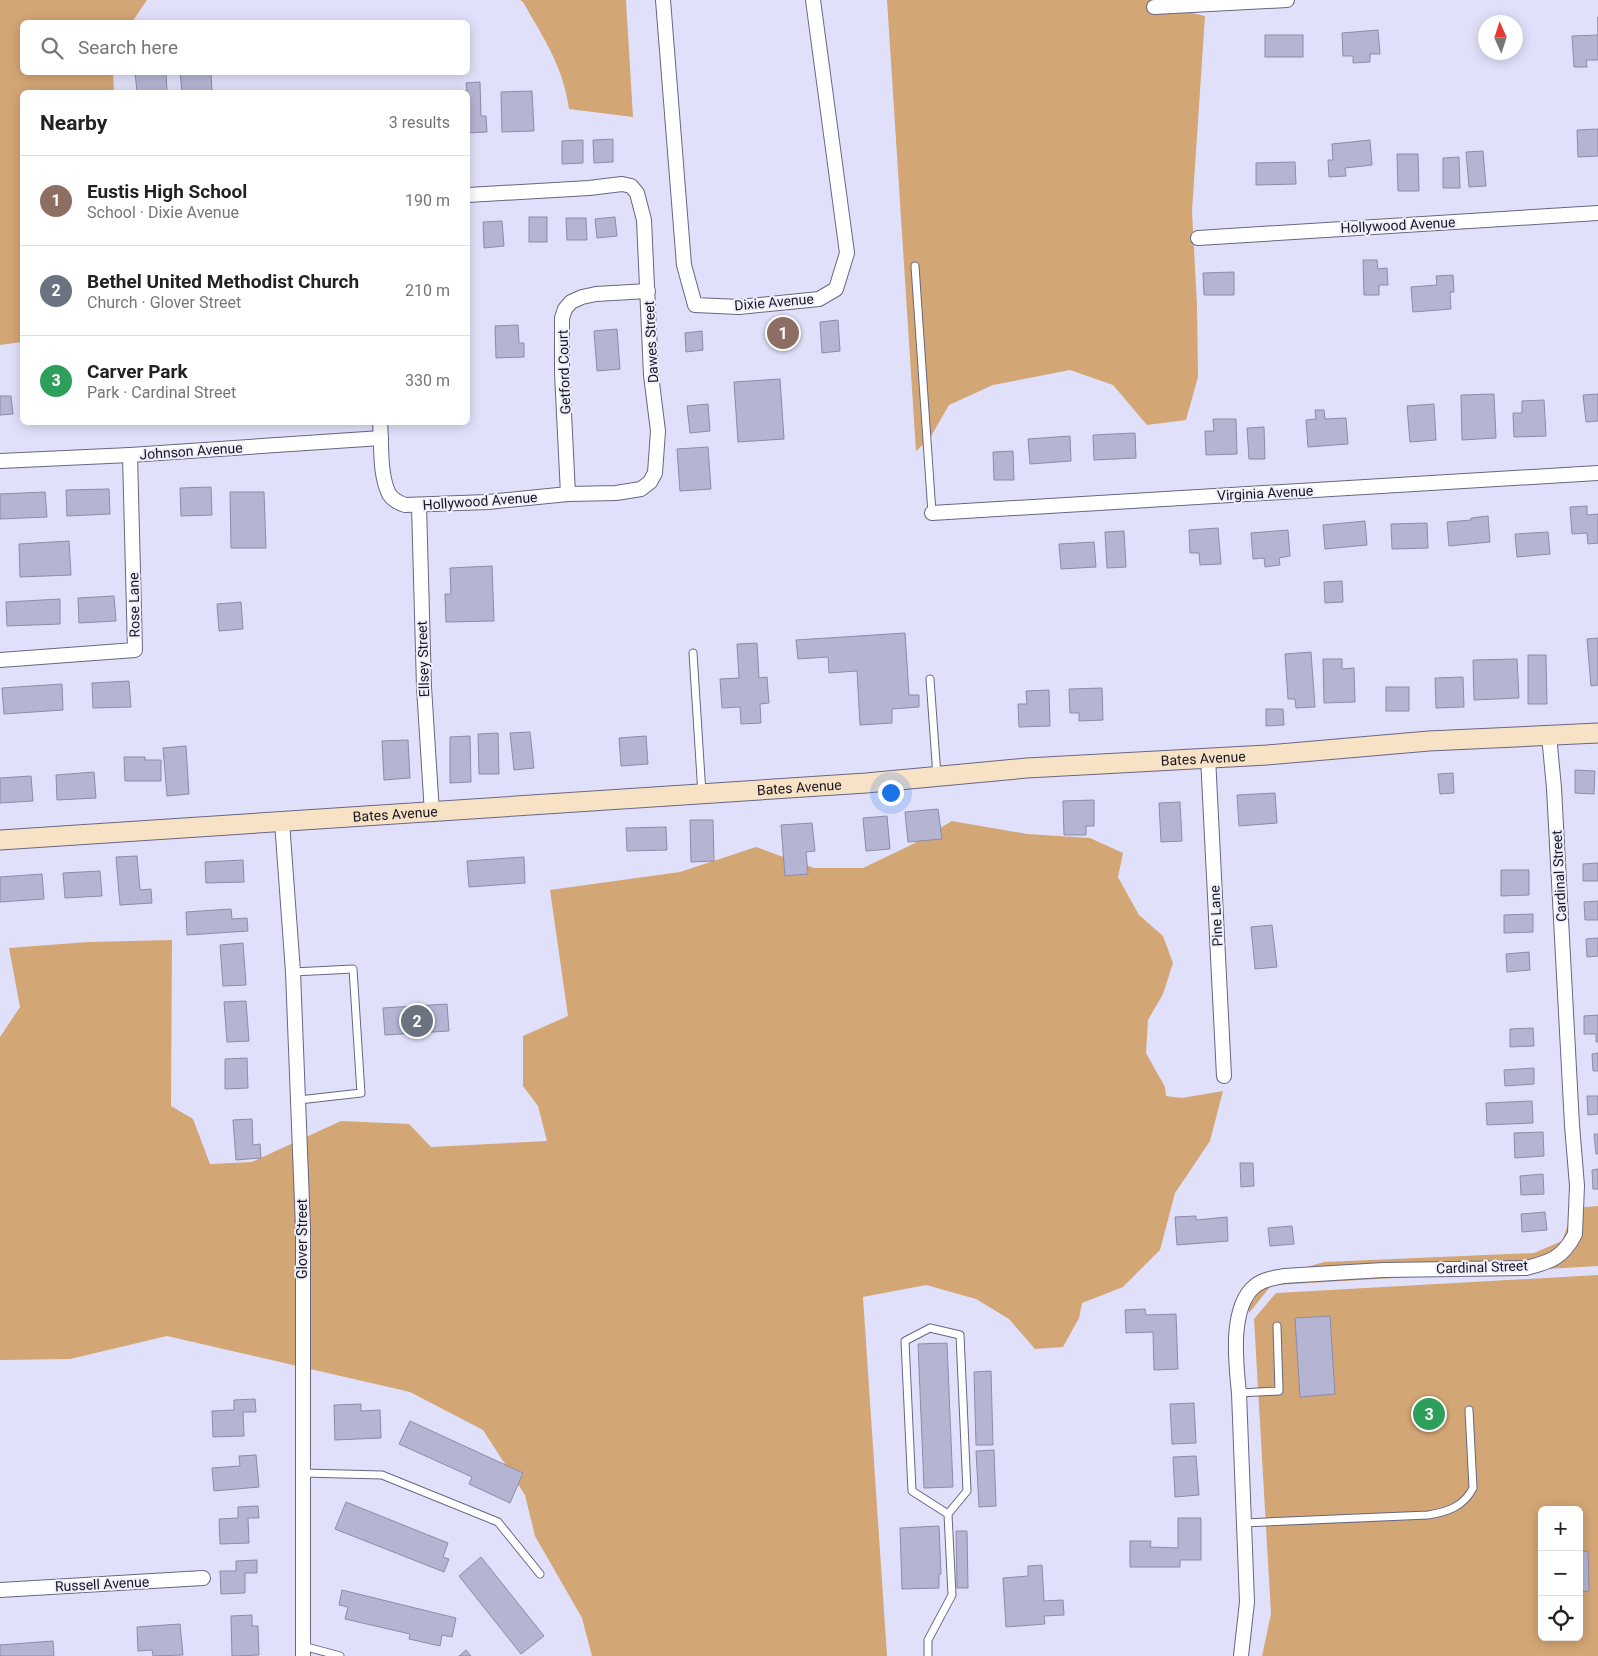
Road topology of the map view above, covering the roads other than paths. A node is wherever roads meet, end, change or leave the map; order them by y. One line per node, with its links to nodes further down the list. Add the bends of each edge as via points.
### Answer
1 (663, 0): 2 (street, Dixie Avenue, via 684,265 694,305 739,307 819,299 836,289 847,253)
2 (813, 0)
3 (1287, 0): 4 (street)
4 (1154, 7)
5 (470, 195): 9 (street, Dawes Street, via 631,186 639,196 644,220)
6 (1598, 213): 7 (street, Hollywood Avenue)
7 (1198, 238)
8 (915, 266): 18 (lane)
9 (648, 291): 15 (street, Dawes Street, via 658,431 655,473); 16 (street, Getford Court, via 582,297 571,302 565,310 562,318 562,373)
10 (380, 425): 11 (street, Hollywood Avenue)
11 (381, 438): 12 (street, Johnson Avenue); 17 (street, Hollywood Avenue, via 383,473 390,495 397,502)
12 (130, 455): 13 (street, Johnson Avenue); 20 (street, Rose Lane, via 135,650)
13 (0, 462)
14 (1598, 473): 18 (street, Virginia Avenue)
15 (647, 486): 16 (street, Hollywood Avenue, via 616,493)
16 (568, 494): 17 (street, Hollywood Avenue)
17 (419, 505): 27 (street, Ellsey Street, via 424,687)
18 (932, 513)
19 (693, 653): 26 (lane)
20 (0, 660)
21 (930, 679): 25 (lane)
22 (1598, 732): 23 (street, Bates Avenue)
23 (1549, 735): 24 (street, Bates Avenue); 34 (street, Cardinal Street, via 1577,1186 1572,1241 1548,1263 1526,1268 1383,1270 1268,1279 1248,1292 1242,1303 1237,1325)
24 (1208, 757): 25 (street, Bates Avenue); 31 (street, Pine Lane)
25 (937, 776): 26 (street, Bates Avenue)
26 (702, 794): 27 (street, Bates Avenue)
27 (432, 813): 28 (street, Bates Avenue)
28 (282, 822): 29 (street, Bates Avenue); 30 (street, Glover Street)
29 (0, 840)
30 (293, 972): 32 (street, Glover Street); 32 (lane, via 354,969 361,1093)
31 (1224, 1076)
32 (299, 1100): 36 (street, Glover Street, via 303,1228)
33 (1277, 1326): 34 (lane, via 1280,1391)
34 (1239, 1394): 38 (street, Cardinal Street)
35 (1469, 1410): 38 (lane, via 1473,1488 1463,1503 1450,1510 1428,1515)
36 (302, 1473): 39 (lane, via 382,1475 498,1522); 42 (street, Glover Street)
37 (948, 1514): 37 (lane, via 912,1492 905,1341 930,1328 960,1335 967,1491); 44 (lane, via 952,1595 928,1640)
38 (1244, 1523): 45 (street, Cardinal Street, via 1247,1602)
39 (540, 1574)
40 (203, 1578): 41 (street, Russell Avenue)
41 (0, 1590)
42 (303, 1651): 43 (lane)
43 (340, 1656)
44 (928, 1656)
45 (1241, 1656)

